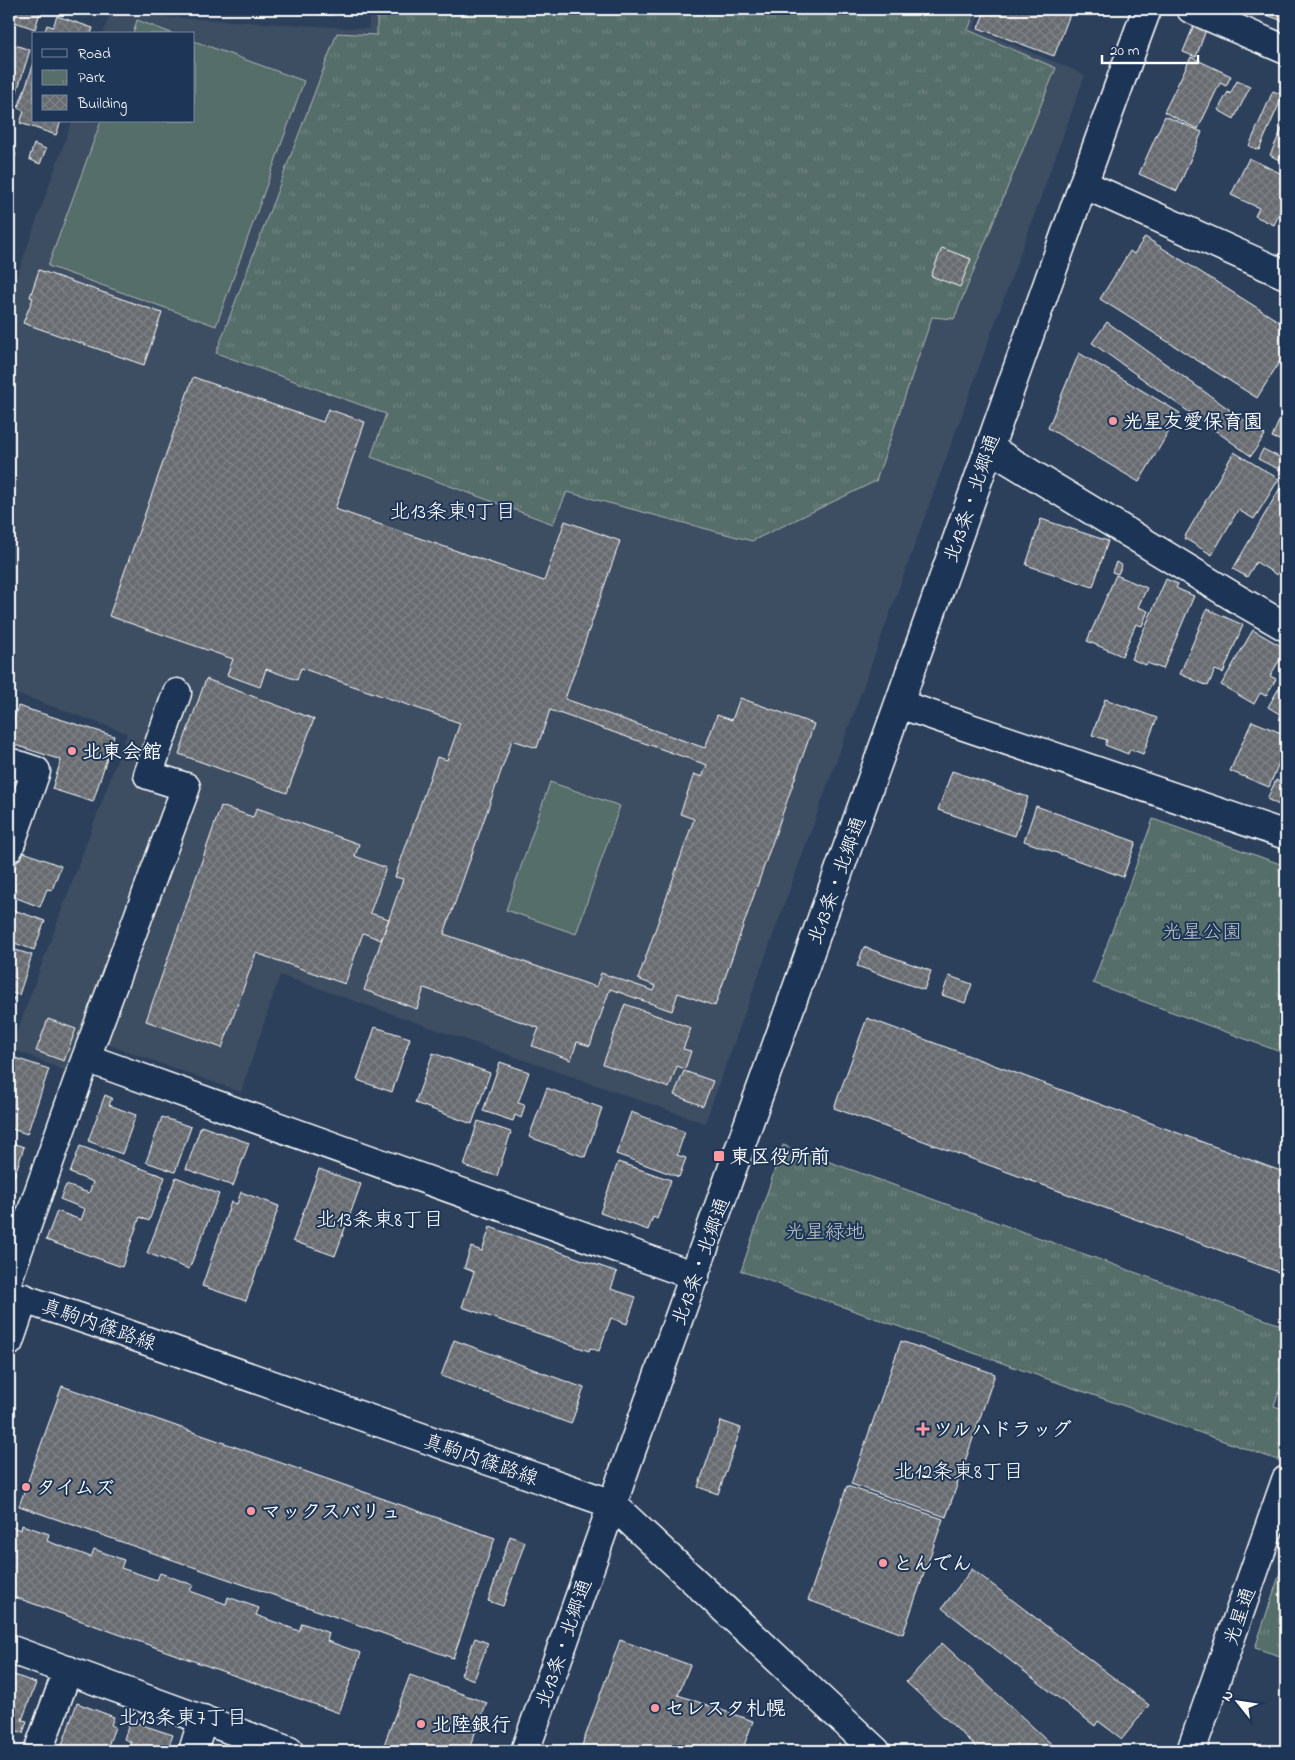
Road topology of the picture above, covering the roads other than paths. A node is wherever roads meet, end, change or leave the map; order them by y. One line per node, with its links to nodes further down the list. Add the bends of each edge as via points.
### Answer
1 (1147, 9): 4 (street, 北13条・北郷通)
2 (1191, 9): 3 (street)
3 (1286, 50)
4 (1082, 184): 5 (street); 6 (street, 北13条・北郷通)
5 (1286, 275)
6 (989, 448): 7 (street); 9 (street, 北13条・北郷通)
7 (1286, 626)
8 (177, 693): 13 (street, via 148,775 186,787)
9 (899, 704): 11 (street); 15 (street, 北13条・北郷通)
10 (9, 762): 12 (street, via 36,771)
11 (1286, 835)
12 (9, 848)
13 (86, 1058): 14 (street); 15 (street)
14 (9, 1276)
15 (695, 1276): 19 (street, 北13条・北郷通)
16 (17, 1296): 17 (street); 19 (street, 真駒内篠路線)
17 (9, 1342)
18 (1286, 1480): 28 (street, 光星通)
19 (612, 1504): 26 (street, 北13条・北郷通); 27 (street, 真駒内篠路線)
20 (9, 1648): 21 (street)
21 (68, 1670): 22 (street); 23 (street)
22 (203, 1720): 24 (street); 25 (street)
23 (38, 1751)
24 (193, 1751)
25 (289, 1751)
26 (525, 1751)
27 (876, 1751)
28 (1191, 1751)

